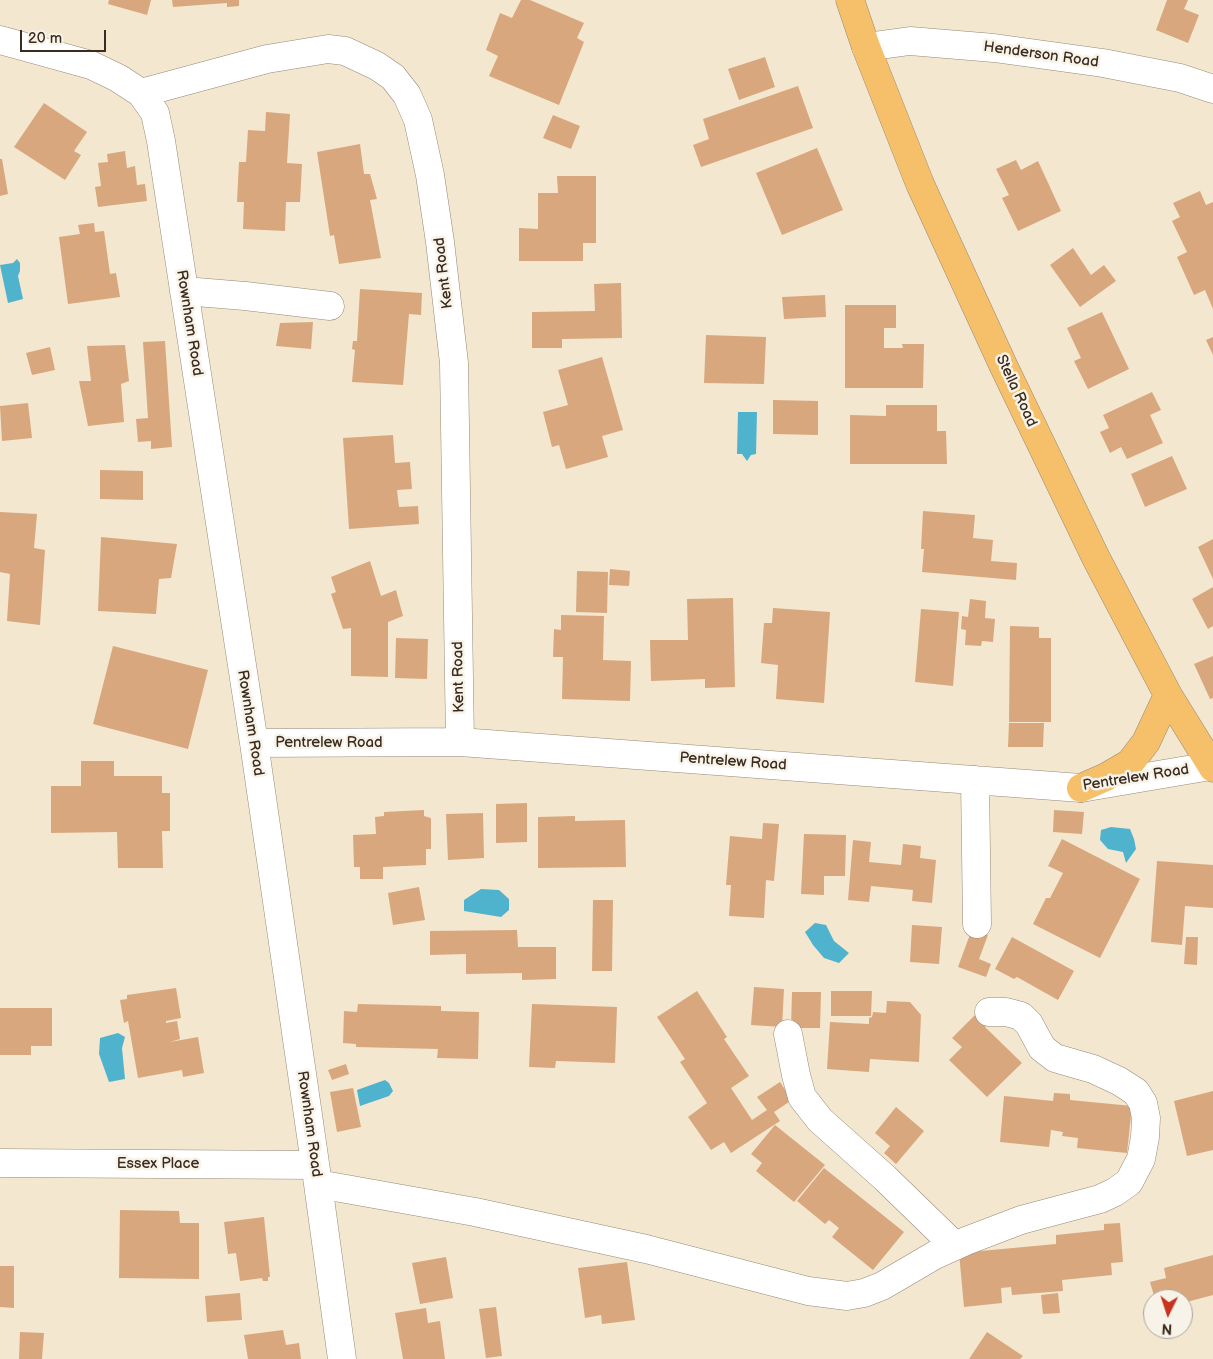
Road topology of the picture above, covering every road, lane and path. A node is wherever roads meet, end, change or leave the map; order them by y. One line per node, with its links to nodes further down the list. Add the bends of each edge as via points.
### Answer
1 (850, 0): 3 (main road, Stella Road)
2 (0, 40): 5 (street, Rownham Road, via 91,65)
3 (866, 47): 4 (street, Henderson Road, via 910,41 994,48 1103,63 1180,78); 8 (main road, Stella Road, via 920,184 996,349 1096,558)
4 (1213, 89)
5 (140, 93): 6 (street, Rownham Road, via 155,113); 9 (street, Kent Road, via 267,59 328,49 345,51 377,66 392,77 407,95 418,120 430,175 454,363)
6 (184, 291): 7 (street); 10 (street, Rownham Road)
7 (330, 306)
8 (1168, 695): 11 (main road, Stella Road); 13 (main road, via 1146,742 1130,762)
9 (460, 742): 10 (street, Pentrelew Road); 12 (street, Pentrelew Road)
10 (254, 743): 18 (street, Rownham Road)
11 (1212, 767): 13 (street, Pentrelew Road)
12 (975, 780): 13 (street, Pentrelew Road); 14 (street)
13 (1081, 788)
14 (977, 924)
15 (989, 1012): 19 (street, Essex Place, via 1021,1016 1042,1048 1055,1058 1093,1069 1136,1092 1143,1103 1146,1137 1141,1159 1129,1182 1115,1192 1021,1220)
16 (788, 1034): 19 (street, via 802,1096 820,1120)
17 (0, 1163): 18 (street, Essex Place)
18 (317, 1174): 19 (street, Essex Place, via 636,1246 808,1291 847,1296 882,1286); 20 (street, Rownham Road)
19 (956, 1246)
20 (342, 1359)

